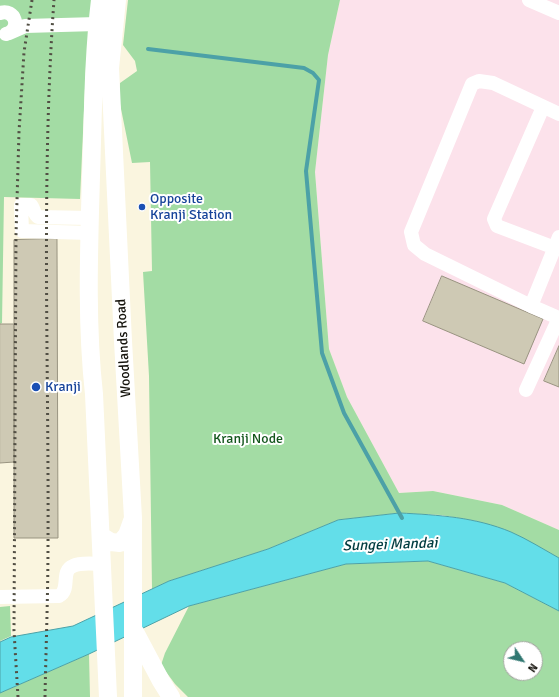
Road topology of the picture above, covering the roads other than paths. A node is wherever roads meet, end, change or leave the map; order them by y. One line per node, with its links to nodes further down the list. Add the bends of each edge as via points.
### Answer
1 (100, 0): 6 (main road)
2 (117, 0): 15 (main road, Woodlands Road, via 110,68)
3 (529, 0): 4 (street)
4 (559, 13)
5 (7, 15): 7 (street); 8 (street, via 16,24)
6 (97, 24): 7 (street); 16 (main road, via 90,225 90,364 94,394)
7 (25, 26): 8 (street)
8 (5, 33)
9 (543, 107): 10 (street); 11 (street, via 494,219 497,226); 12 (street, via 493,84 479,81 472,84 411,232 414,245 425,254)
10 (559, 114)
11 (557, 242): 12 (street)
12 (531, 306): 13 (street)
13 (559, 318): 14 (street)
14 (526, 390)
15 (133, 518): 16 (main road, via 120,543 111,542); 19 (main road, Woodlands Road)
16 (101, 536): 17 (main road)
17 (102, 564): 18 (street, via 72,566 65,576 65,589 60,596); 20 (main road)
18 (0, 597)
19 (133, 628): 21 (main road, Woodlands Road); 22 (main road)
20 (108, 697)
21 (134, 697)
22 (171, 697)

